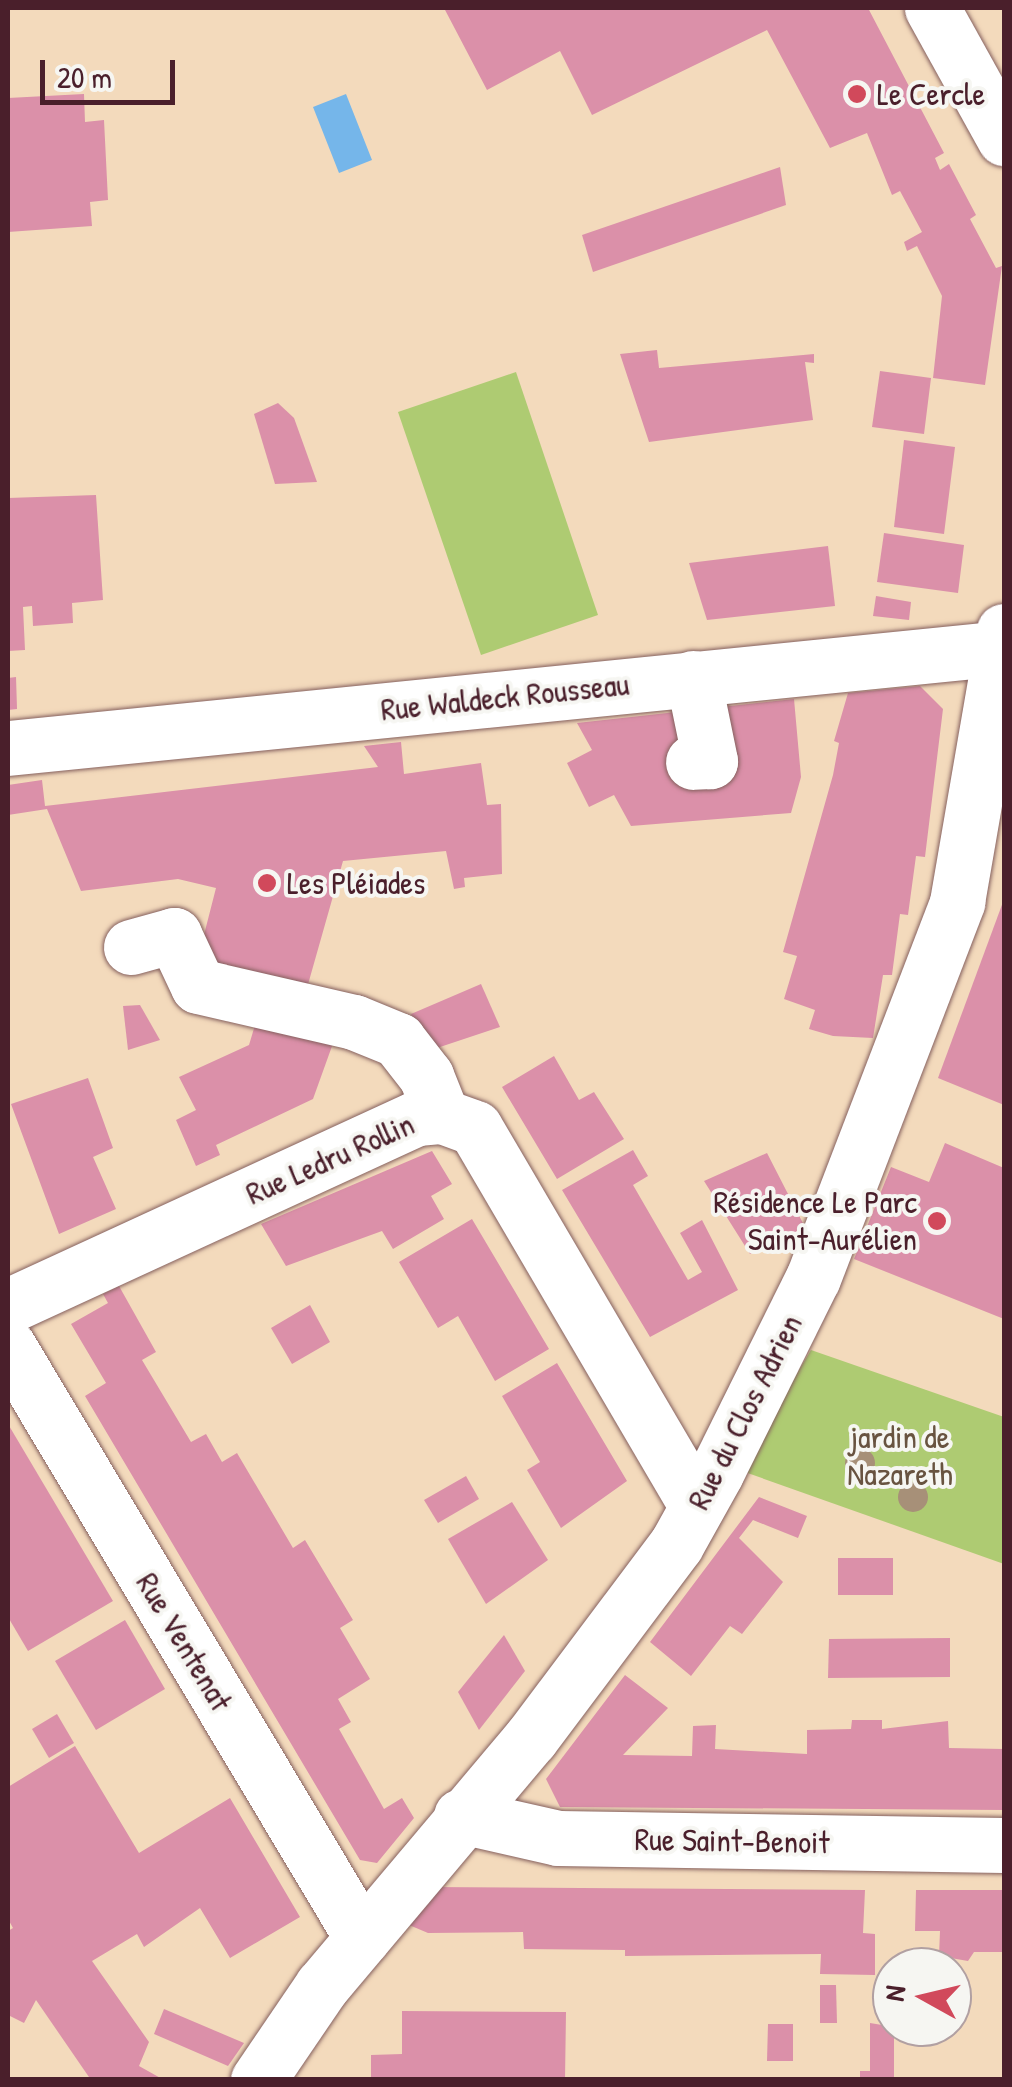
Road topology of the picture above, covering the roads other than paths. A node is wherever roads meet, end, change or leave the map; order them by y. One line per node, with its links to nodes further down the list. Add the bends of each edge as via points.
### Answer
1 (932, 8): 2 (street)
2 (1004, 138)
3 (1004, 640): 4 (street, Rue Waldeck Rousseau); 12 (street, Rue du Clos Adrien, via 957,902 813,1278)
4 (693, 678): 5 (street, Rue Waldeck Rousseau); 6 (street, via 710,761)
5 (8, 748)
6 (693, 762)
7 (131, 947): 9 (street, via 174,935 198,986 354,1022 398,1040 426,1076)
8 (339, 1045): 9 (street, via 370,1051 393,1069)
9 (429, 1117): 10 (street, Rue Ledru Rollin); 12 (street, Rue Ledru Rollin, via 475,1128)
10 (8, 1306)
11 (8, 1346): 15 (street, Rue Ventenat)
12 (697, 1506): 13 (street, Rue du Clos Adrien, via 676,1545 554,1708)
13 (462, 1816): 14 (street, Rue Saint-Benoit, via 558,1838); 15 (street, Rue du Clos Adrien)
14 (1004, 1845)
15 (362, 1938): 16 (street, Rue du Clos Adrien)
16 (258, 2080)

